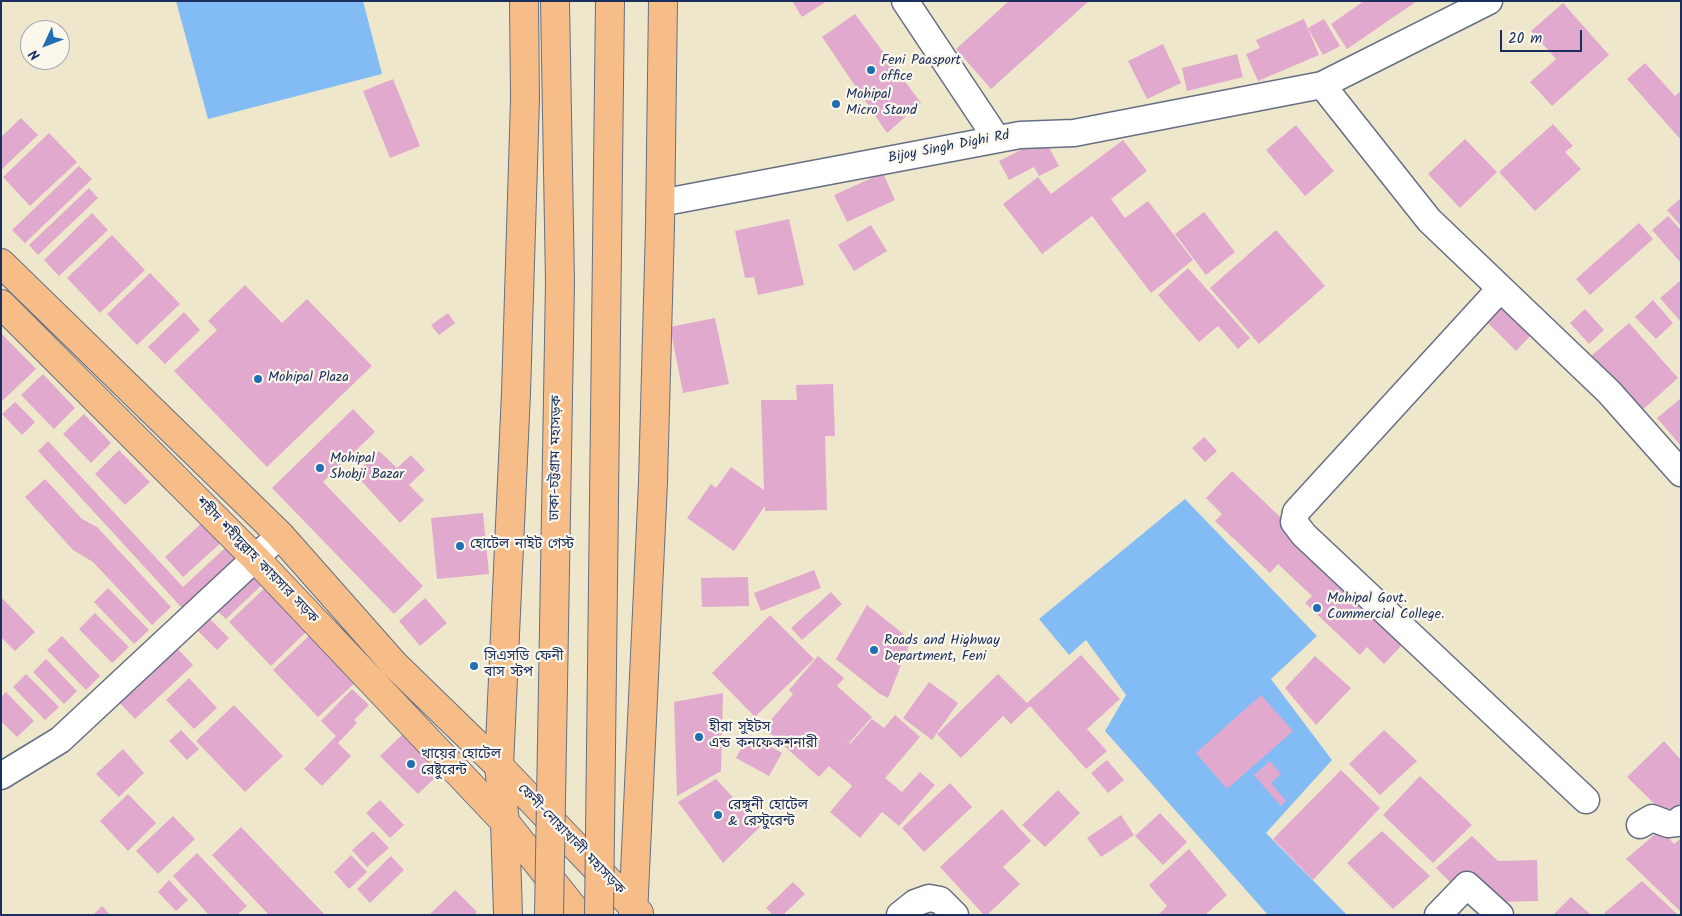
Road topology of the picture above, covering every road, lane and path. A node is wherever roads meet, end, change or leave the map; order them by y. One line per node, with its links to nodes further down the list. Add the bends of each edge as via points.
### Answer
1 (524, 1): 16 (main road, via 525,99 516,393)
2 (555, 1): 24 (main road, ঢাকা-চট্টগ্রাম মহাসড়ক, bridge, via 560,282)
3 (610, 1): 26 (main road, bridge)
4 (663, 1): 9 (main road)
5 (904, 1): 8 (street)
6 (1484, 2): 7 (street, Bijoy Singh Dighi Rd)
7 (1322, 85): 8 (street, Bijoy Singh Dighi Rd, via 1074,133); 11 (street, via 1429,220)
8 (997, 139): 9 (street, Bijoy Singh Dighi Rd)
9 (660, 203): 22 (main road, via 653,482)
10 (1, 263): 14 (main road)
11 (1500, 289): 13 (street, via 1609,392); 18 (street, via 1296,512 1294,522 1304,535)
12 (1, 304): 15 (main road, শহীদ শহীদুল্লাহ কায়সার সড়ক)
13 (1681, 473)
14 (280, 535): 15 (street); 16 (main road, via 394,664)
15 (255, 558): 17 (street, via 60,740); 20 (main road, শহীদ শহীদুল্লাহ কায়সার সড়ক)
16 (499, 766): 20 (main road); 22 (main road, ফেনী-নোয়াখালী মহাসড়ক)
17 (1, 776)
18 (1586, 800)
19 (1681, 819): 21 (street, via 1668,824 1652,818)
20 (505, 822): 23 (main road); 25 (main road)
21 (1640, 825)
22 (635, 911)
23 (508, 915)
24 (549, 915)
25 (579, 915)
26 (599, 915)
27 (900, 915): 28 (street, via 915,903 929,898 940,900)
28 (955, 915)
29 (1438, 915): 30 (street, via 1467,885)
30 (1500, 915)

